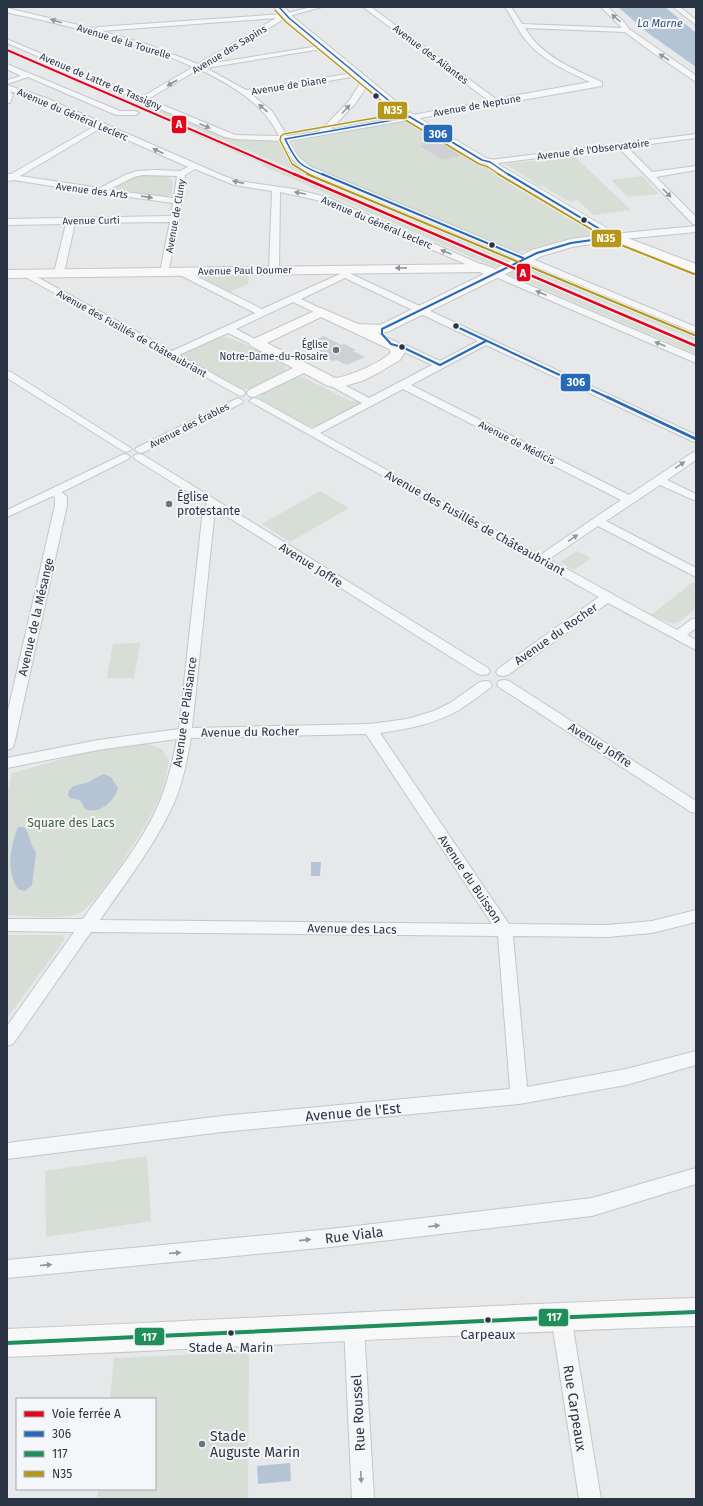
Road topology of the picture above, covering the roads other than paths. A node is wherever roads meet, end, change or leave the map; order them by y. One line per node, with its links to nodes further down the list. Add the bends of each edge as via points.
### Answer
1 (279, 7): 8 (street)
2 (318, 7): 8 (street, Avenue des Sapins)
3 (366, 7): 29 (street, Avenue des Ailantes)
4 (508, 7): 12 (street)
5 (604, 7): 14 (street, one-way to 5)
6 (676, 7): 10 (street)
7 (7, 10): 13 (street, Avenue de la Tourelle, one-way to 7)
8 (287, 15): 13 (street); 16 (street); 17 (street, Avenue des Sapins)
9 (696, 17): 10 (street)
10 (688, 18): 11 (street)
11 (696, 23)
12 (520, 26): 14 (street); 23 (street, via 530,42 546,56)
13 (91, 30): 17 (street, Avenue de la Tourelle)
14 (626, 30): 21 (street, one-way to 14)
15 (7, 41): 28 (street, Avenue de Lattre de Tassigny)
16 (324, 47): 17 (street); 19 (street)
17 (203, 65): 27 (street, Avenue de la Tourelle); 28 (street, Avenue des Sapins, one-way to 28)
18 (7, 66): 20 (street)
19 (357, 74): 24 (street); 27 (street, Avenue de Diane)
20 (25, 76): 22 (street); 30 (street, via 35,77 119,113)
21 (696, 80)
22 (7, 82)
23 (597, 83): 25 (street); 29 (street, Avenue de Neptune)
24 (369, 84): 31 (street); 33 (street, one-way to 24, via 352,102 362,87)
25 (604, 86)
26 (7, 93): 32 (street, Avenue du Général Leclerc, via 20,91)
27 (244, 93): 35 (street, Avenue de la Tourelle, one-way to 27, via 266,110)
28 (143, 100): 35 (street, Avenue de Lattre de Tassigny, one-way to 35, via 230,136)
29 (495, 102): 31 (street, Avenue de Neptune)
30 (136, 113)
31 (410, 117): 33 (street, Avenue de Neptune); 37 (street, via 482,160)
32 (100, 126): 38 (street, Avenue du Général Leclerc, one-way to 32); 42 (street)
33 (320, 134): 35 (street, Avenue de Neptune)
34 (696, 136): 36 (street, Avenue de l'Observatoire)
35 (285, 139): 52 (street, via 296,161 306,168)
36 (620, 145): 37 (street, Avenue de l'Observatoire); 41 (street)
37 (490, 162): 51 (street)
38 (193, 167): 40 (street, Avenue de Cluny); 43 (street, Avenue du Général Leclerc, one-way to 38, via 237,183)
39 (696, 168): 41 (street)
40 (181, 174): 44 (street, via 138,173); 45 (street, Avenue de Cluny)
41 (650, 175): 49 (street, one-way to 49)
42 (8, 178): 44 (street, Avenue des Arts)
43 (276, 189): 54 (street); 55 (street, Avenue du Général Leclerc, one-way to 43, via 324,199)
44 (102, 191): 45 (street, Avenue des Arts, one-way to 45)
45 (177, 201): 46 (street, Avenue de Cluny)
46 (175, 219): 47 (street, Avenue Curti); 57 (street, Avenue de Cluny)
47 (71, 221): 48 (street, Avenue Curti); 59 (street)
48 (7, 222)
49 (696, 222)
50 (696, 229): 51 (street)
51 (613, 237): 52 (street, via 571,243); 53 (street)
52 (523, 258): 55 (street); 69 (street)
53 (696, 268)
54 (274, 270): 56 (street, Avenue Paul Doumer); 58 (street, Avenue Paul Doumer)
55 (488, 270): 58 (street, Avenue Paul Doumer, one-way to 58); 63 (street); 74 (street, Avenue du Général Leclerc, one-way to 55)
56 (179, 271): 57 (street, Avenue Paul Doumer); 65 (street)
57 (165, 272): 59 (street, Avenue Paul Doumer)
58 (343, 272): 62 (street); 63 (street)
59 (59, 273): 61 (street, Avenue Paul Doumer)
60 (7, 274): 61 (street, Avenue Paul Doumer)
61 (25, 274): 73 (street, Avenue des Fusillés de Châteaubriant)
62 (293, 299): 64 (street); 65 (street)
63 (420, 310): 68 (street); 70 (street)
64 (321, 312): 66 (street); 71 (street)
65 (262, 313): 67 (street)
66 (352, 327): 68 (street); 72 (street)
67 (228, 329): 71 (street); 73 (street)
68 (382, 329): 72 (street, via 382,334)
69 (696, 330)
70 (486, 341): 75 (street); 83 (street)
71 (256, 343): 76 (street)
72 (392, 345): 75 (street); 78 (street, via 398,352 395,357 351,380)
73 (171, 355): 80 (street, Avenue des Fusillés de Châteaubriant)
74 (696, 360)
75 (440, 365): 79 (street)
76 (303, 368): 78 (street); 80 (street)
77 (7, 374): 84 (street)
78 (333, 383): 81 (street)
79 (404, 385): 81 (street); 90 (street, Avenue de Médicis)
80 (246, 397): 82 (street, Avenue des Fusillés de Châteaubriant); 85 (street, Avenue des Érables)
81 (370, 403): 82 (street)
82 (312, 433): 94 (street, Avenue des Fusillés de Châteaubriant)
83 (696, 439)
84 (126, 453): 85 (street, via 134,448); 88 (street)
85 (140, 453): 91 (street, Avenue Joffre)
86 (696, 455): 87 (street, one-way to 86)
87 (659, 480): 89 (street); 90 (street)
88 (55, 491): 92 (street); 104 (street, Avenue de la Mésange, via 61,497 61,505)
89 (696, 498)
90 (629, 500): 93 (street)
91 (214, 504): 100 (street, Avenue Joffre); 103 (street, Avenue de Plaisance, via 209,509)
92 (7, 514)
93 (597, 521): 94 (street, one-way to 93); 95 (street)
94 (540, 560): 96 (street, Avenue des Fusillés de Châteaubriant)
95 (696, 573)
96 (608, 597): 98 (street, Avenue des Fusillés de Châteaubriant); 101 (street, Avenue du Rocher)
97 (696, 622): 98 (street)
98 (678, 636): 99 (street, Avenue des Fusillés de Châteaubriant)
99 (696, 646)
100 (484, 678): 101 (street, via 492,687); 101 (street, via 490,669); 102 (street, Avenue du Rocher, via 456,706 439,714 408,724)
101 (503, 678): 106 (street, Avenue Joffre)
102 (370, 729): 103 (street, Avenue du Rocher); 110 (street, Avenue du Buisson)
103 (185, 733): 105 (street, Avenue du Rocher, via 98,744); 109 (street, Avenue de Plaisance, via 167,802 148,839)
104 (7, 745)
105 (7, 763)
106 (696, 808)
107 (696, 916): 110 (street, Avenue des Lacs, via 652,927 607,931)
108 (7, 925): 109 (street, Avenue des Lacs)
109 (88, 926): 110 (street, Avenue des Lacs); 111 (street, Avenue de Plaisance)
110 (505, 930): 113 (street, Avenue du Buisson)
111 (7, 1039)
112 (696, 1058): 113 (street, Avenue de l'Est, via 626,1077)
113 (519, 1096): 114 (street, Avenue de l'Est, via 222,1124)
114 (7, 1152)
115 (696, 1176): 116 (street, Rue Viala, one-way to 115, via 330,1238 592,1207)
116 (7, 1269)
117 (696, 1312): 118 (street)
118 (561, 1316): 119 (street); 122 (street, Rue Carpeaux)
119 (354, 1326): 120 (street); 121 (street, Rue Roussel, one-way to 121)
120 (7, 1343)
121 (363, 1499)
122 (590, 1499)

